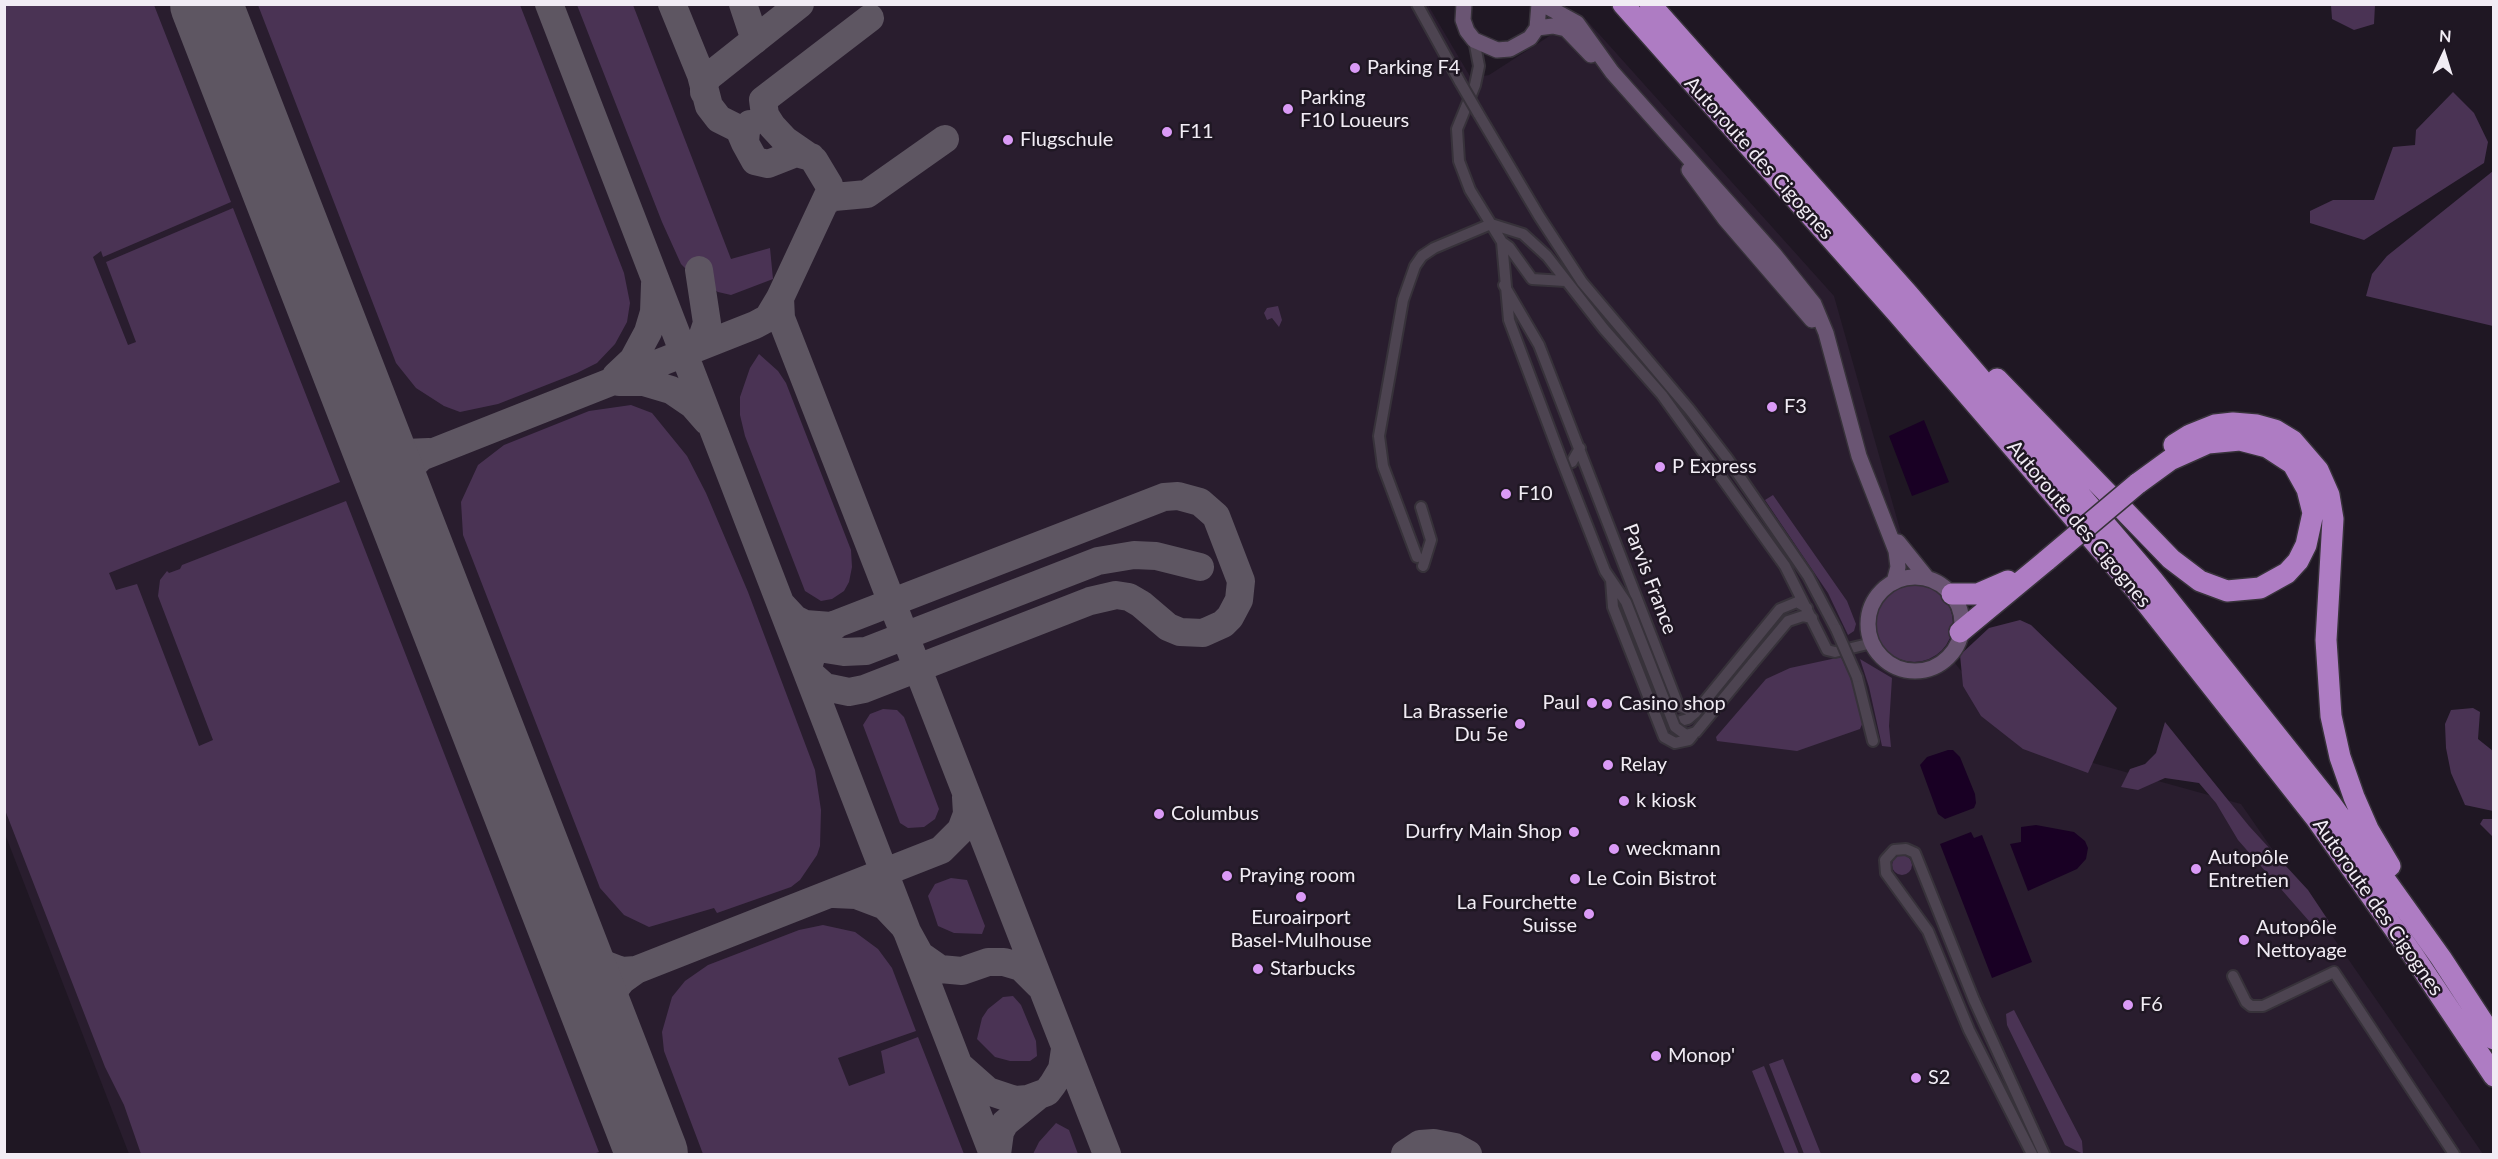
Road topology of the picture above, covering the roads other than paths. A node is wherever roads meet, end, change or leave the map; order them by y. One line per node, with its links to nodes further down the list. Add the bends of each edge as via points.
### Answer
1 (1417, 4): 32 (street, bridge, via 1539,216 1582,282 1727,458 1808,576 1857,676)
2 (1540, 4): 6 (street); 8 (street, via 1577,23)
3 (1623, 4): 36 (highway, Autoroute des Cigognes, via 2136,590 2315,817 2414,954)
4 (1650, 4): 16 (highway, Autoroute des Cigognes)
5 (1462, 6): 7 (street, via 1463,20)
6 (1537, 28): 7 (street, via 1530,38 1510,49 1497,50); 8 (street, via 1566,29)
7 (1474, 40): 10 (street, via 1479,66 1462,112 1456,147 1470,190)
8 (1612, 72): 9 (street)
9 (1665, 132): 12 (street, via 1686,167); 13 (street)
10 (1491, 224): 11 (street); 14 (street, via 1522,234 1547,256); 21 (street, via 1422,256 1403,300 1379,436 1383,466 1420,562 1431,540)
11 (1502, 242): 14 (street, via 1532,279); 15 (street)
12 (1750, 248): 13 (street); 17 (street, via 1811,317)
13 (1774, 254): 17 (street, via 1814,304)
14 (1565, 281): 27 (street, via 1662,395 1706,454 1785,566)
15 (1504, 285): 18 (street, Parvis France, via 1539,345); 27 (street, bridge, via 1509,320 1560,456 1605,571 1626,602 1675,727 1686,735 1696,732 1788,621)
16 (1908, 294): 20 (highway, via 1956,337 2171,559 2200,581 2227,591 2260,588 2287,573 2306,545 2313,513 2307,489 2293,464 2267,447 2240,441 2208,443); 33 (highway, Autoroute des Cigognes, via 2160,589 2331,804)
17 (1832, 359): 22 (street, via 1859,456)
18 (1580, 448): 19 (street); 30 (street, Parvis France, via 1678,705)
19 (1572, 462)
20 (2134, 481): 23 (highway, bridge); 33 (highway, via 2190,435 2233,423 2258,425 2281,434 2299,446 2318,470 2329,495 2333,519 2326,654 2337,743 2368,829)
21 (1421, 507)
22 (1888, 526): 24 (street); 25 (street, via 1898,559)
23 (2045, 558): 26 (highway, via 1987,592); 28 (highway)
24 (1926, 578): 25 (street); 26 (street)
25 (1894, 582): 29 (street, via 1875,598 1871,608 1868,621)
26 (1953, 594): 28 (street, via 1960,613)
27 (1809, 613): 29 (street, via 1827,650 1835,652); 30 (street, via 1797,602 1780,609)
28 (1960, 632): 29 (street, via 1959,641 1944,661 1921,671 1892,666)
29 (1872, 644)
30 (1695, 713): 31 (street)
31 (1677, 722)
32 (1873, 741)
33 (2441, 958): 35 (highway, Autoroute des Cigognes)
34 (2233, 976): 39 (street, via 2246,1002 2263,1006 2334,972)
35 (2493, 1039)
36 (2493, 1076)
37 (2032, 1155): 38 (street, via 1969,1030 1928,931 1886,873 1885,860 1894,850 1915,853 1974,1000)
38 (2044, 1155)
39 (2454, 1155)

